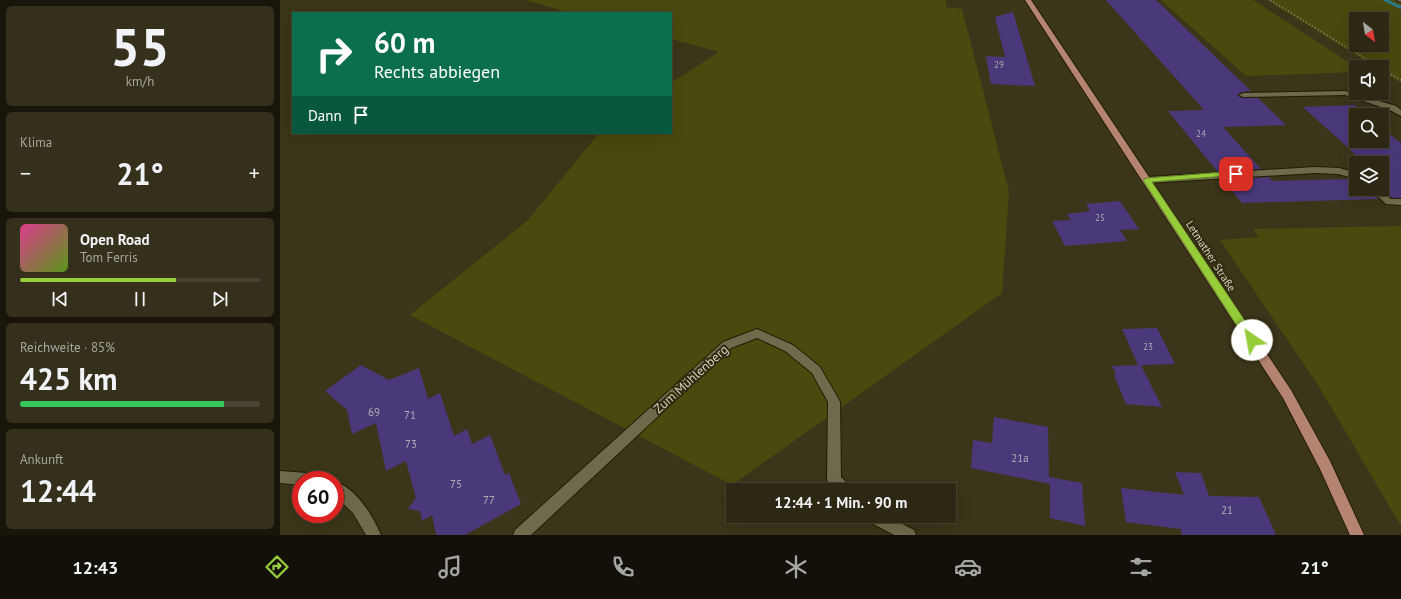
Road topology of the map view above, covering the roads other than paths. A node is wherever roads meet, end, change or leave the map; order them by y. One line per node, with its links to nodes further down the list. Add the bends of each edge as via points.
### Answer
1 (1028, 0): 5 (main road, Letmather Straße)
2 (1243, 96): 3 (street, via 1345,93 1393,108)
3 (1401, 114)
4 (1349, 174): 5 (street, via 1315,170)
5 (1147, 180): 16 (main road, Letmather Straße, via 1287,394 1325,465)
6 (1382, 196): 7 (street, via 1389,202)
7 (1401, 202)
8 (280, 477): 9 (street)
9 (292, 478)
10 (837, 483): 14 (street, Zum Mühlenberg, via 834,480 834,402 816,370 789,348 757,333 727,345)
11 (344, 493): 13 (street, via 367,521)
12 (886, 523): 15 (street)
13 (374, 535)
14 (520, 535)
15 (909, 535)
16 (1357, 535)

